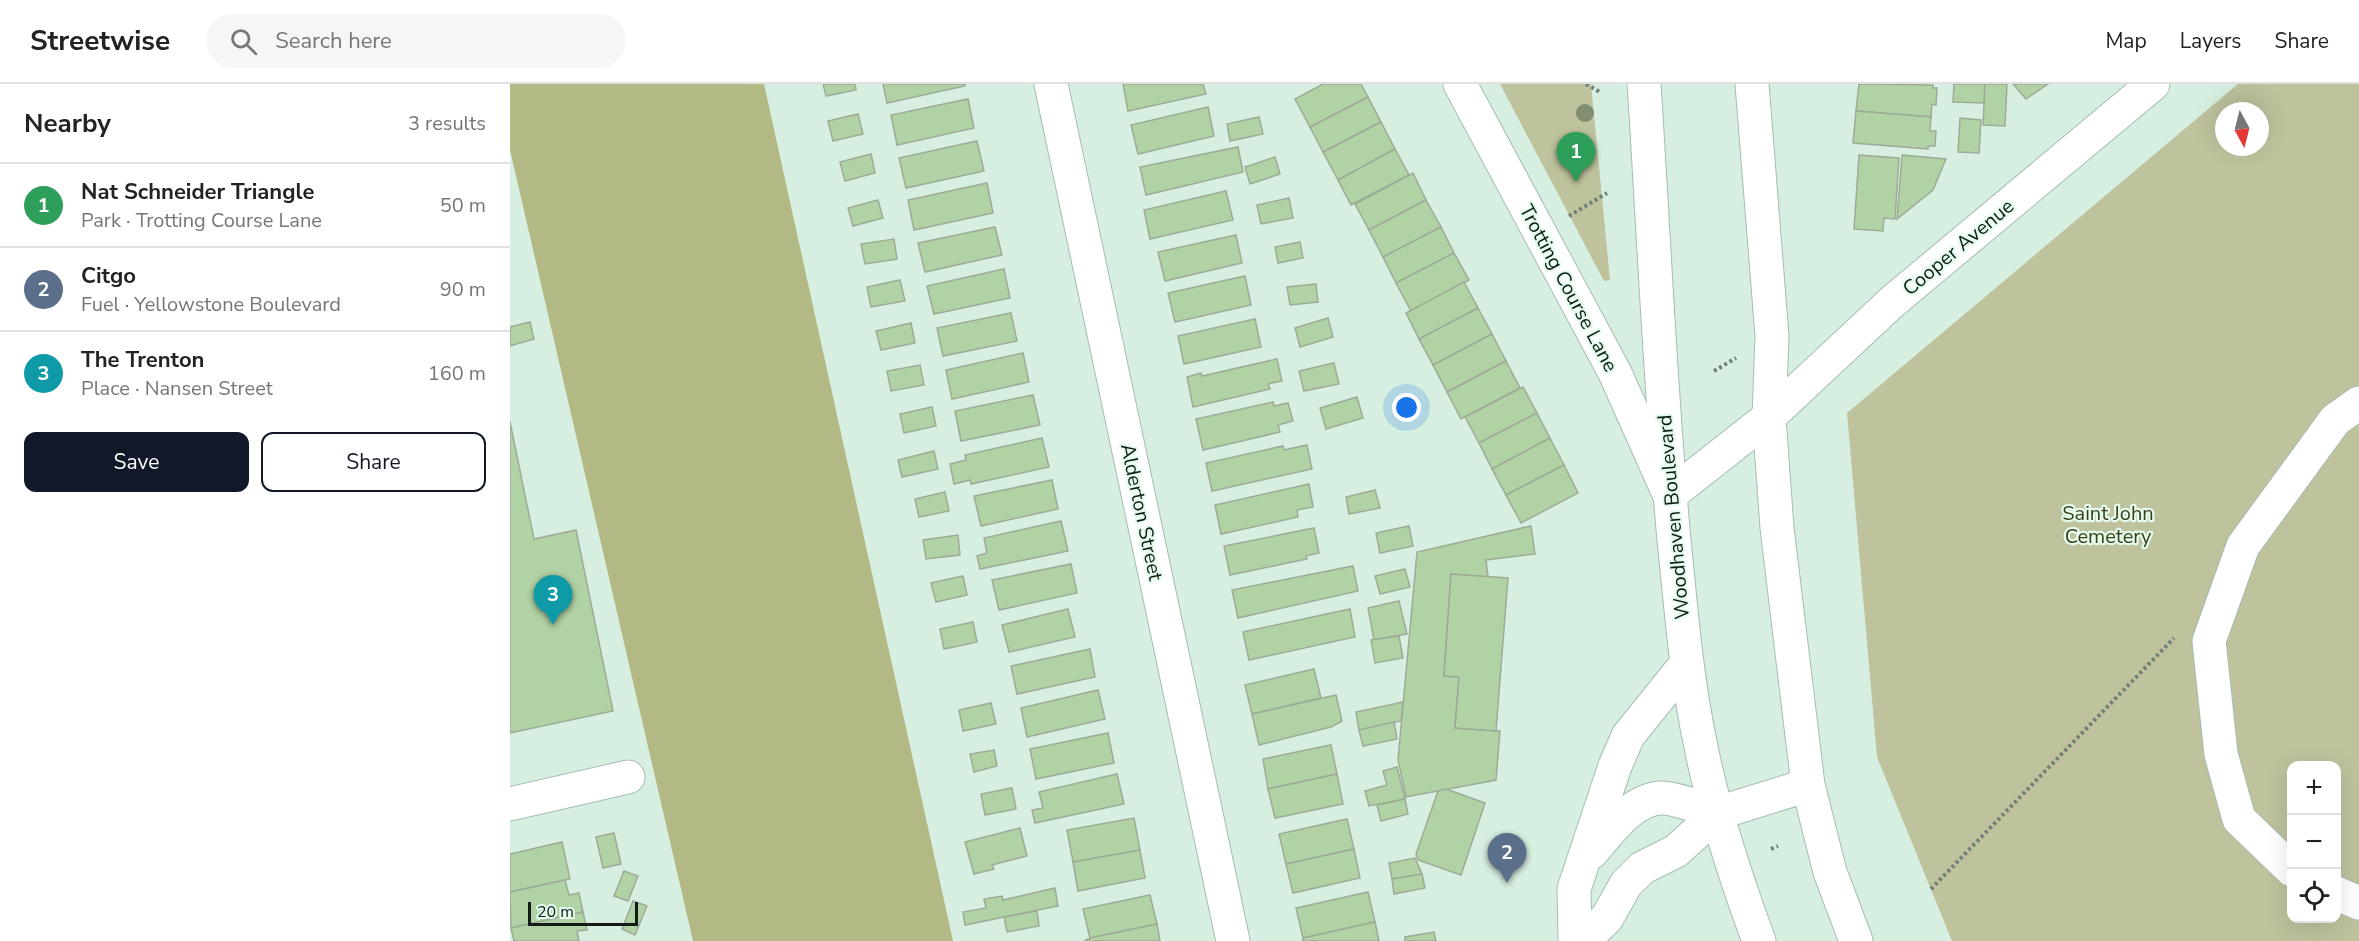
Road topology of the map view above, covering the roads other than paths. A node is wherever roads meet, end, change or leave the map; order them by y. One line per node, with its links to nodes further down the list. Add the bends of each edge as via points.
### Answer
1 (1051, 84): 18 (main road, Alderton Street)
2 (1460, 84): 8 (main road, Trotting Course Lane, via 1615,374)
3 (1644, 84): 8 (main road, Woodhaven Boulevard)
4 (1752, 84): 7 (main road, via 1772,336)
5 (2153, 84): 7 (main road, Cooper Avenue, via 1892,302)
6 (2359, 403): 15 (main road, via 2335,420 2243,546 2209,641 2221,754 2238,819)
7 (1770, 417): 8 (main road, Cooper Avenue); 11 (main road, via 1776,528)
8 (1670, 495): 9 (main road, Woodhaven Boulevard)
9 (1686, 664): 13 (main road, Woodhaven Boulevard, via 1700,744); 14 (main road, via 1628,736)
10 (628, 777): 12 (main road)
11 (1808, 785): 13 (main road); 22 (main road, via 1830,872)
12 (510, 804)
13 (1718, 813): 14 (main road, via 1662,798 1647,802 1627,814); 20 (main road, via 1676,852 1642,868 1626,884 1607,918); 21 (main road, Woodhaven Boulevard, via 1732,867)
14 (1581, 866): 19 (main road, via 1574,889)
15 (2291, 869)
16 (2341, 895): 17 (main road)
17 (2359, 903)
18 (1233, 941)
19 (1575, 941)
20 (1583, 941)
21 (1759, 941)
22 (1856, 941)

